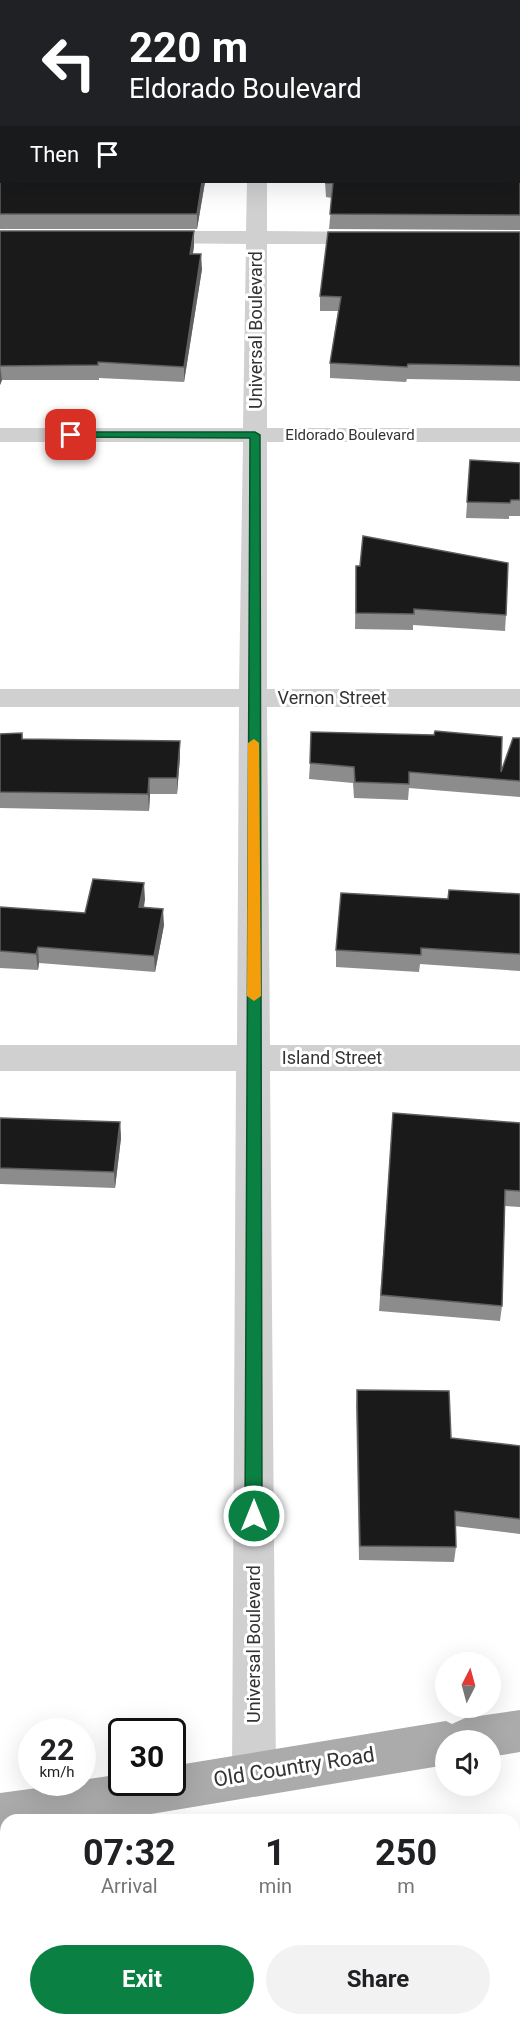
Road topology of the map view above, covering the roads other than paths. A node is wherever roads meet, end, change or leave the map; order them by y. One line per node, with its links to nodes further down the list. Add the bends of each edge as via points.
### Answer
1 (257, 183): 3 (street, Universal Boulevard)
2 (126, 237): 3 (street)
3 (256, 238): 4 (street); 6 (street, Universal Boulevard)
4 (389, 238)
5 (0, 435): 6 (street, Eldorado Boulevard)
6 (255, 435): 7 (street, Eldorado Boulevard); 9 (street, Universal Boulevard)
7 (520, 435)
8 (0, 698): 9 (street, Vernon Street)
9 (254, 698): 10 (street, Vernon Street); 11 (street, Universal Boulevard)
10 (520, 698)
11 (254, 1058): 12 (street, Island Street); 13 (street, Island Street); 17 (street, Universal Boulevard)
12 (520, 1058)
13 (0, 1059)
14 (520, 1731): 15 (main road)
15 (501, 1734)
16 (435, 1745): 17 (main road, Old Country Road)
17 (254, 1774): 18 (main road, Old Country Road)
18 (95, 1809): 19 (main road, Old Country Road)
19 (27, 1814)

